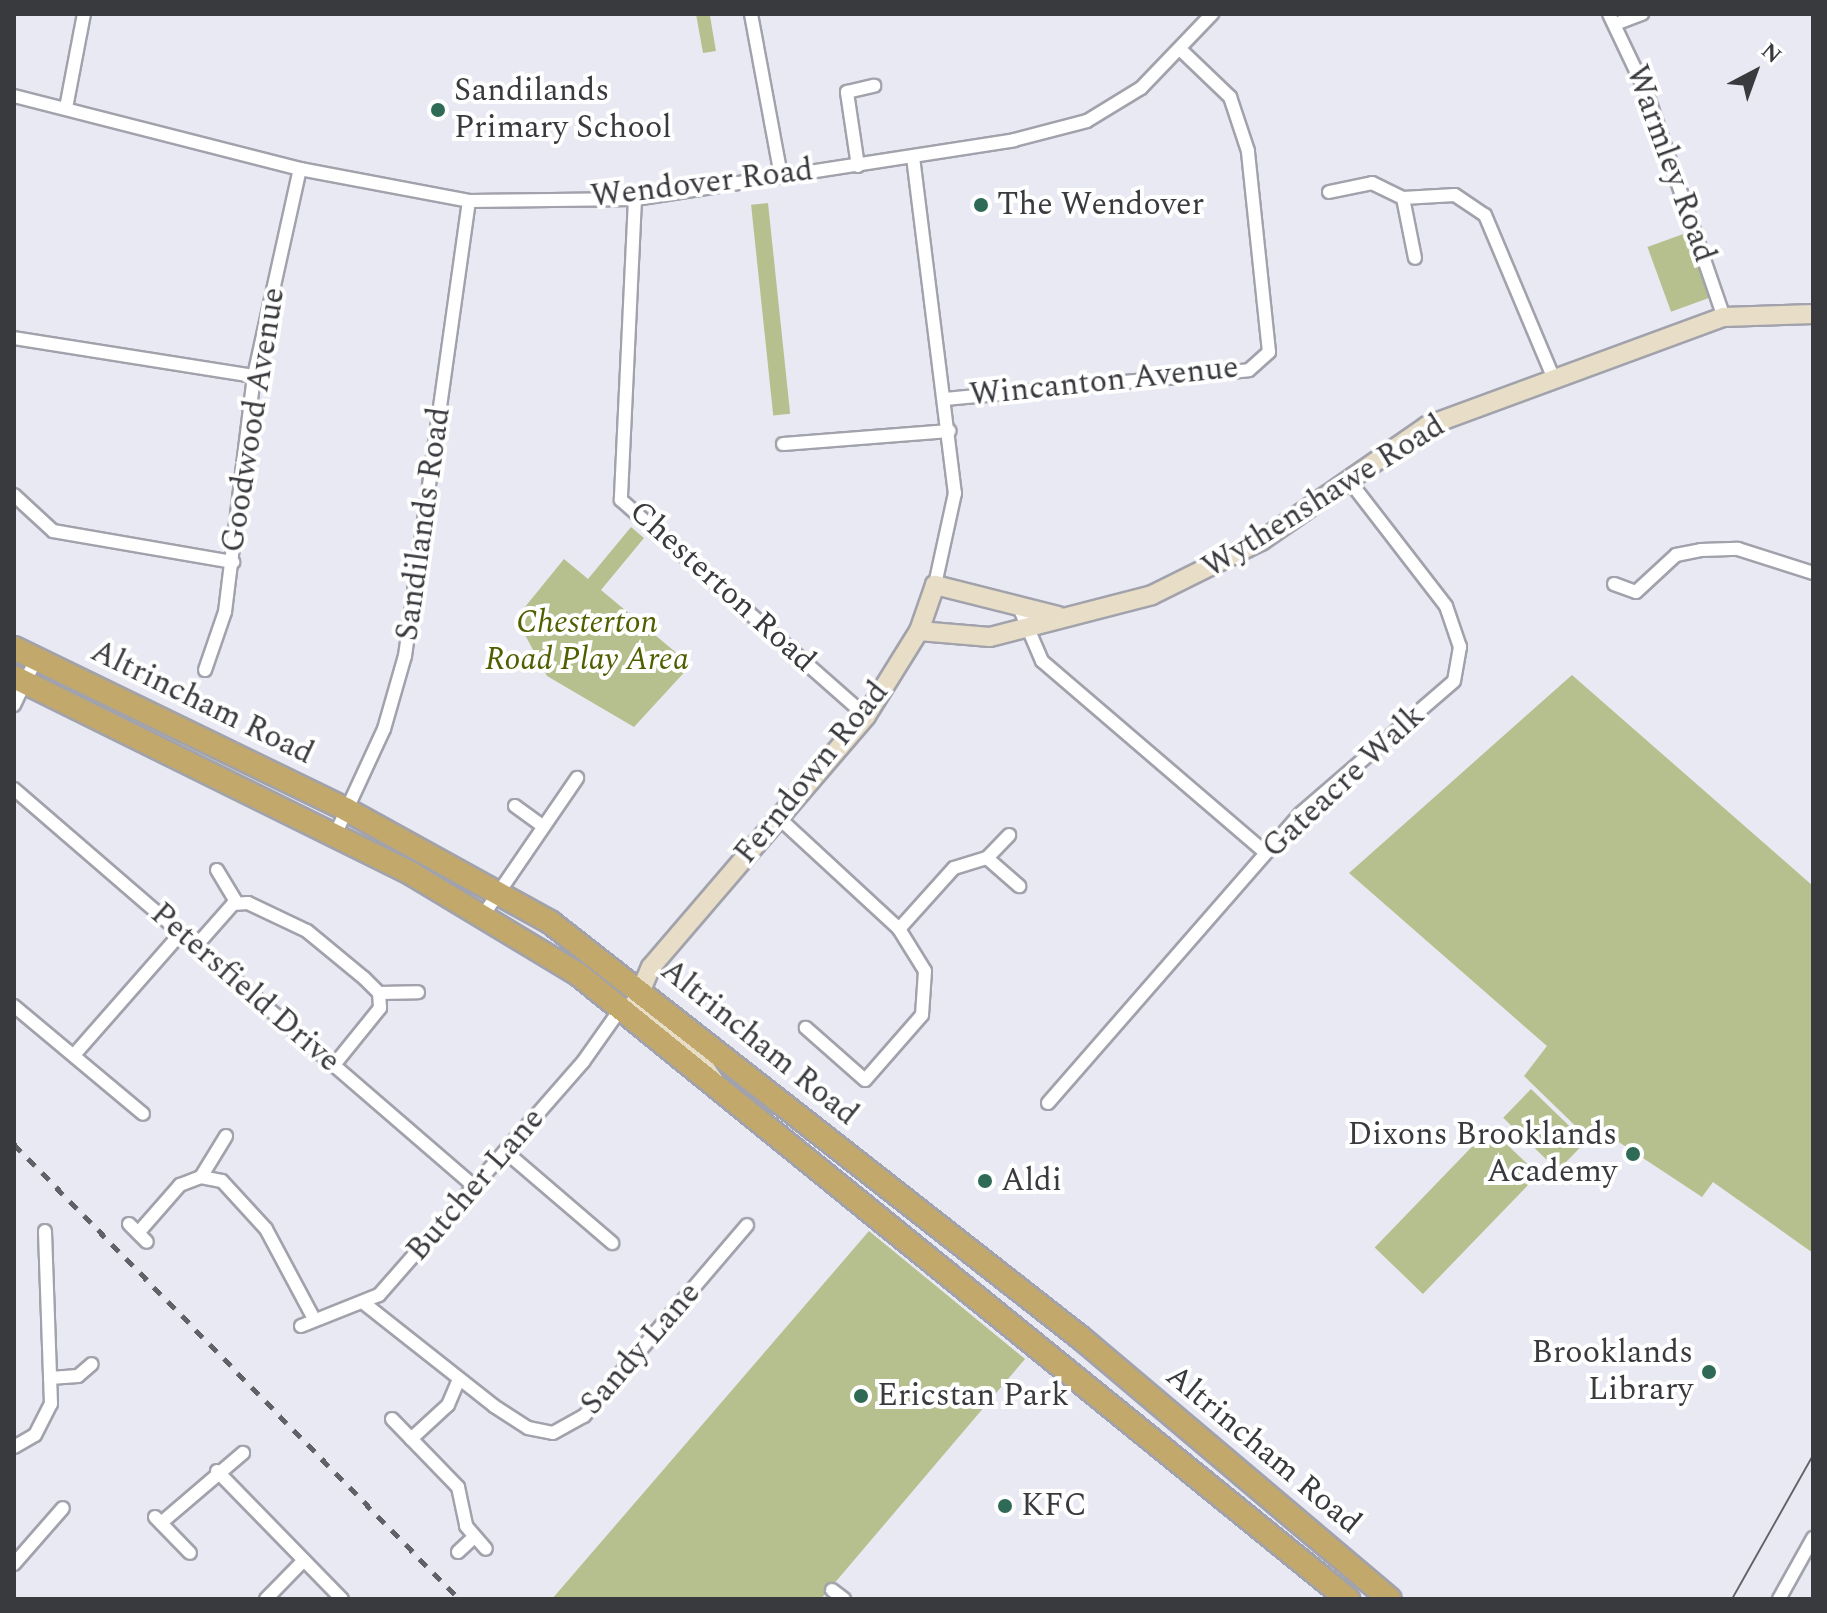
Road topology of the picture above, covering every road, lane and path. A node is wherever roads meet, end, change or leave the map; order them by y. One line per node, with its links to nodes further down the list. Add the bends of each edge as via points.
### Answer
1 (84, 14): 9 (street)
2 (751, 14): 13 (street)
3 (1212, 14): 6 (street, Wendover Road)
4 (1642, 14): 5 (street)
5 (1614, 18): 20 (street, Warmley Road)
6 (1183, 52): 10 (street, Wendover Road, via 1087,121); 24 (street, Wincanton Avenue, via 1230,97 1248,151 1269,352 1249,370)
7 (874, 86): 11 (street, via 847,92)
8 (14, 96): 9 (street, Wendover Road)
9 (66, 108): 12 (street, Wendover Road)
10 (913, 157): 11 (street, Wendover Road); 24 (street, Ferndown Road)
11 (858, 166): 13 (street, Wendover Road)
12 (300, 169): 17 (street, Wendover Road); 23 (street, Goodwood Avenue)
13 (781, 176): 16 (street, Wendover Road)
14 (1329, 192): 15 (street, via 1372,183)
15 (1403, 198): 18 (street); 22 (street, via 1455,195 1485,215)
16 (635, 199): 17 (street, Wendover Road); 40 (street, Chesterton Road, via 621,500)
17 (469, 201): 44 (street, Sandilands Road, via 405,656 384,729)
18 (1415, 258)
19 (1813, 314): 20 (main road, Wythenshawe Road)
20 (1724, 317): 22 (main road, Wythenshawe Road)
21 (14, 338): 23 (street)
22 (1552, 374): 27 (main road, Wythenshawe Road, via 1427,426)
23 (254, 376): 29 (street, Goodwood Avenue)
24 (945, 399): 25 (street, Ferndown Road)
25 (949, 431): 26 (street); 32 (street, Ferndown Road, via 955,493)
26 (783, 444)
27 (1348, 479): 33 (main road, Wythenshawe Road, via 1193,579 1064,617); 49 (street, Gateacre Walk, via 1446,606 1460,668 1443,695 1394,727)
28 (14, 495): 29 (street, via 53,531)
29 (233, 562): 37 (street, Goodwood Avenue)
30 (1813, 573): 31 (street, via 1738,549 1676,555 1636,592)
31 (1614, 584)
32 (935, 585): 33 (main road); 34 (main road, Ferndown Road)
33 (1024, 621): 34 (main road, Wythenshawe Road, via 952,638); 49 (street, via 1042,661)
34 (919, 631): 40 (main road, Ferndown Road)
35 (14, 648): 36 (highway, Altrincham Road)
36 (36, 659): 38 (street); 44 (highway, Altrincham Road)
37 (205, 670)
38 (19, 680): 39 (street); 47 (highway, Altrincham Road)
39 (14, 705)
40 (866, 716): 45 (main road, Ferndown Road)
41 (577, 778): 46 (street)
42 (14, 789): 57 (street, Petersfield Drive)
43 (515, 806): 46 (street)
44 (347, 810): 47 (street, Sandilands Road); 53 (highway, Altrincham Road)
45 (780, 819): 56 (street); 59 (main road, Ferndown Road)
46 (543, 826): 53 (street)
47 (335, 835): 55 (highway, Altrincham Road)
48 (1009, 835): 50 (street)
49 (1265, 852): 68 (street, Gateacre Walk)
50 (987, 858): 52 (street); 56 (street, via 954,868)
51 (217, 870): 54 (street)
52 (1019, 886)
53 (498, 890): 55 (street); 59 (highway, Altrincham Road)
54 (236, 902): 58 (street); 61 (street, via 307,931)
55 (484, 914): 63 (highway, Altrincham Road)
56 (899, 929): 64 (street, via 925,971 927,994 922,1015 865,1080)
57 (181, 933): 58 (street, Petersfield Drive); 65 (street)
58 (196, 946): 66 (street, Petersfield Drive)
59 (637, 985): 63 (street, Butcher Lane); 67 (main road, via 637,1003 694,1051); 102 (highway, Altrincham Road, via 1081,1338)
60 (418, 992): 61 (street)
61 (379, 993): 66 (street, via 379,1013)
62 (14, 1006): 65 (street)
63 (622, 1007): 67 (highway, Altrincham Road); 71 (street, Butcher Lane)
64 (806, 1028)
65 (74, 1055): 69 (street)
66 (334, 1065): 73 (street, Petersfield Drive)
67 (715, 1083): 101 (highway, Altrincham Road)
68 (1048, 1103)
69 (143, 1114)
70 (226, 1136): 72 (street)
71 (506, 1152): 73 (street, Butcher Lane); 77 (street)
72 (201, 1177): 76 (street, via 175,1189); 79 (street, via 222,1181 248,1205)
73 (475, 1187): 78 (street, Butcher Lane)
74 (747, 1225): 83 (street, Sandy Lane, via 576,1424 537,1432)
75 (45, 1231): 82 (street)
76 (138, 1233)
77 (612, 1243)
78 (365, 1304): 79 (street); 83 (street, Sandy Lane)
79 (314, 1319): 80 (street)
80 (301, 1326)
81 (92, 1364): 82 (street, via 78,1376)
82 (50, 1378): 86 (street, via 46,1419 33,1438)
83 (459, 1379): 85 (street, via 448,1405)
84 (392, 1419): 85 (street)
85 (411, 1439): 90 (street, via 462,1493)
86 (14, 1447)
87 (243, 1453): 88 (street)
88 (217, 1471): 94 (street, via 158,1520); 95 (street)
89 (63, 1508): 96 (street)
90 (474, 1537): 92 (street); 93 (street)
91 (1813, 1538): 103 (street)
92 (486, 1549)
93 (458, 1552)
94 (190, 1553)
95 (304, 1560): 98 (street); 99 (street)
96 (14, 1564)
97 (832, 1590): 100 (street)
98 (266, 1599)
99 (342, 1599)
100 (844, 1599)
101 (1348, 1599)
102 (1390, 1599)
103 (1779, 1599)

